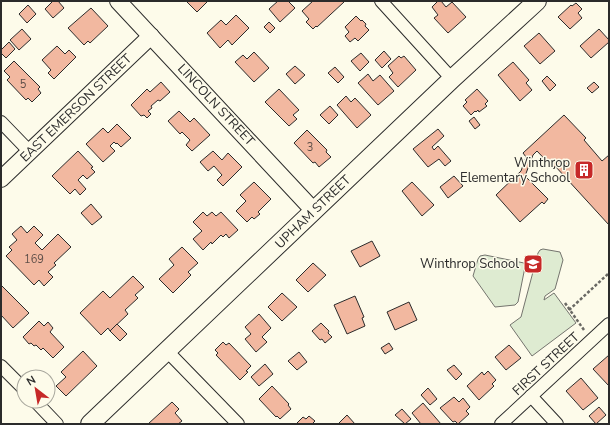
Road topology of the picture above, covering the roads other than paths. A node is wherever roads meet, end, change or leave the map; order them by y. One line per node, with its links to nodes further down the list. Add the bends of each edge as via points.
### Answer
1 (118, 1): 4 (street, LINCOLN STREET)
2 (381, 1): 5 (street)
3 (537, 1): 5 (main road, UPHAM STREET)
4 (151, 36): 7 (street, EAST EMERSON STREET); 9 (street, LINCOLN STREET)
5 (452, 79): 9 (main road, UPHAM STREET)
6 (1, 122): 7 (street)
7 (30, 152): 8 (street, EAST EMERSON STREET)
8 (1, 179)
9 (314, 210): 11 (main road, UPHAM STREET)
10 (609, 324): 14 (street, FIRST STREET)
11 (168, 351): 17 (main road, UPHAM STREET); 18 (street)
12 (1, 366): 13 (street)
13 (16, 382)
14 (531, 396): 19 (street, FIRST STREET); 20 (street)
15 (43, 409): 16 (street)
16 (57, 424)
17 (90, 424)
18 (238, 424)
19 (501, 424)
20 (557, 424)

